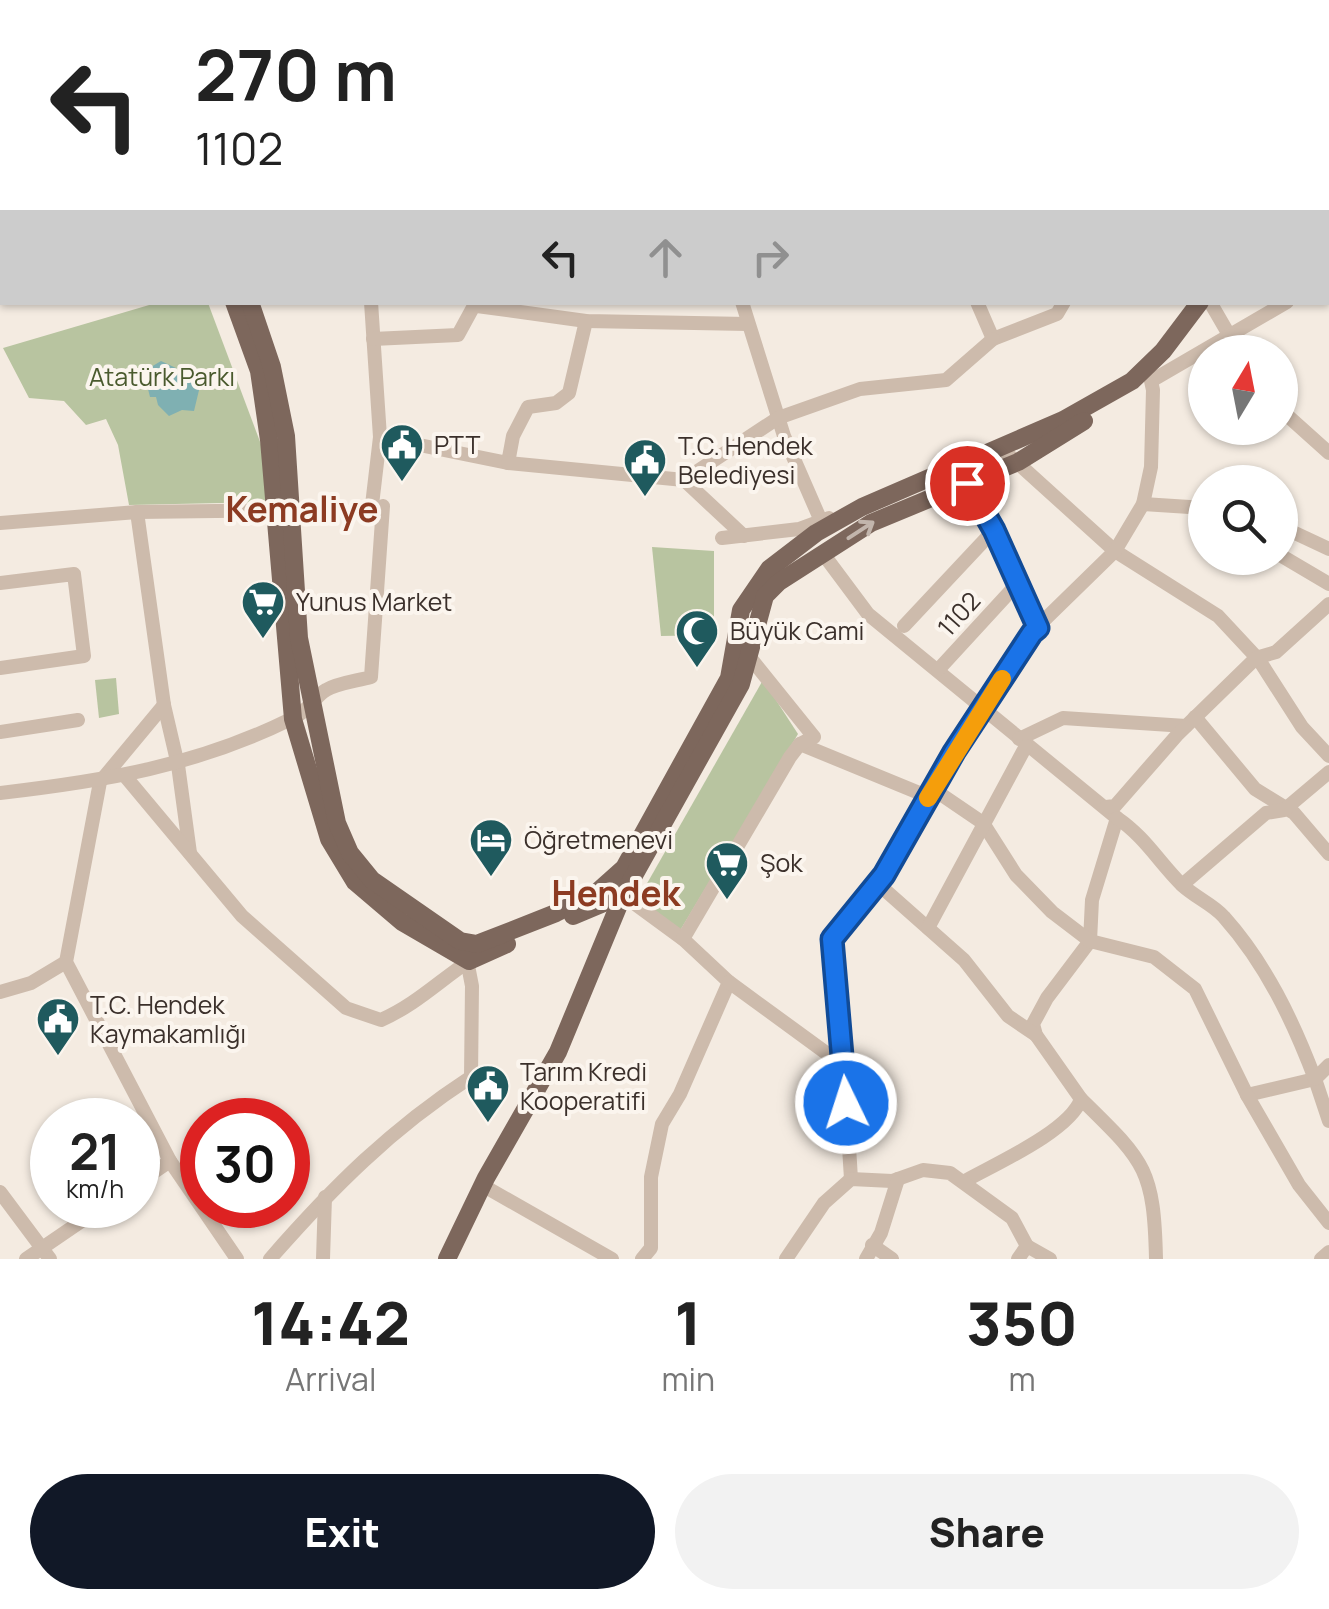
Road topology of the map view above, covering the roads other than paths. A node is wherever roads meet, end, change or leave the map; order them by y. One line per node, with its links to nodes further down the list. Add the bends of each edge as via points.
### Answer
1 (235, 305): 32 (main road, via 258,372)
2 (251, 305): 32 (main road, via 282,419)
3 (371, 305): 16 (street)
4 (475, 305): 16 (street, via 458,335)
5 (482, 305): 12 (street)
6 (743, 305): 13 (street)
7 (979, 305): 17 (street)
8 (1062, 305): 17 (street, via 1056,314)
9 (1198, 305): 19 (main road)
10 (1212, 305): 14 (street)
11 (1282, 305): 15 (street)
12 (586, 321): 13 (street); 26 (street, via 568,394 528,407)
13 (748, 324): 20 (street)
14 (1228, 335)
15 (1232, 335)
16 (374, 339): 22 (street)
17 (994, 339): 20 (street, via 946,380 860,389)
18 (1188, 358): 19 (street)
19 (1142, 381): 23 (main road); 25 (main road); 29 (street, via 1153,390)
20 (778, 418): 27 (street); 34 (street)
21 (1298, 425): 24 (street)
22 (380, 437): 26 (street); 55 (street, via 371,677 324,690)
23 (1002, 448): 25 (street); 30 (main road)
24 (1329, 453)
25 (1018, 462): 28 (main road); 41 (street)
26 (508, 463): 27 (street)
27 (684, 480): 38 (street)
28 (967, 483): 36 (street); 42 (main road, one-way to 28, via 870,523)
29 (1144, 504): 31 (street); 41 (street)
30 (862, 506): 34 (street); 75 (main road, via 769,569 741,610 729,678)
31 (1188, 508)
32 (282, 510): 33 (street); 55 (main road); 57 (main road)
33 (137, 512): 35 (street); 54 (street)
34 (821, 521): 38 (street)
35 (0, 523)
36 (994, 530): 45 (street); 48 (street)
37 (1298, 534): 40 (street)
38 (744, 536): 39 (street)
39 (722, 538)
40 (1329, 549)
41 (1115, 551): 49 (street); 51 (street, via 1218,616)
42 (824, 555): 50 (main road, via 765,596); 53 (street, via 868,614)
43 (1298, 566): 46 (street)
44 (0, 583): 52 (street, via 74,574 84,656)
45 (1018, 583): 49 (street); 53 (street, 1102)
46 (1329, 584)
47 (1329, 604): 51 (street, via 1276,652)
48 (904, 626)
49 (1038, 628): 56 (street)
50 (749, 650): 61 (street); 78 (main road, via 741,684)
51 (1256, 658): 59 (street); 63 (street)
52 (0, 668)
53 (938, 670): 56 (street)
54 (164, 705): 64 (street); 67 (street)
55 (312, 707): 57 (street); 81 (main road, via 337,823 350,853 372,880)
56 (984, 708): 62 (street); 69 (street)
57 (293, 719): 64 (street); 83 (main road, via 328,839 355,882 402,922)
58 (78, 720): 60 (street)
59 (1190, 722): 62 (street, via 1063,718); 70 (street); 71 (street)
60 (0, 732)
61 (807, 741): 69 (street); 80 (street)
62 (1022, 742): 71 (street); 72 (street)
63 (1329, 756)
64 (178, 765): 66 (street); 73 (street)
65 (1329, 772): 70 (street)
66 (125, 776): 67 (street); 73 (street)
67 (100, 782): 68 (street); 84 (street)
68 (0, 793)
69 (931, 793): 72 (street); 76 (street)
70 (1284, 810): 74 (street); 77 (street, via 1266,813)
71 (1112, 812): 77 (street); 82 (street, via 1092,900)
72 (983, 823): 79 (street); 82 (street, via 1016,875)
73 (190, 854): 83 (street, via 242,916 346,1008 381,1020 412,1006)
74 (1329, 854)
75 (624, 868): 78 (main road); 81 (main road, via 596,893 556,913 477,944)
76 (877, 883): 79 (street); 88 (street, via 832,939)
77 (1182, 885): 90 (street, via 1222,914 1256,958 1299,1036)
78 (622, 896): 80 (street); 83 (main road); 99 (main road, via 558,1052)
79 (928, 928): 87 (street, via 964,960 1008,1016)
80 (683, 939): 85 (street)
81 (460, 941): 83 (street)
82 (1090, 942): 87 (street, via 1047,998 1033,1024); 91 (street, via 1154,957 1195,989)
83 (468, 961): 101 (street, via 471,1077 417,1112)
84 (66, 962): 86 (street); 94 (street)
85 (729, 982): 88 (street); 114 (street, via 662,1124 651,1177 651,1248)
86 (0, 992)
87 (1036, 1035): 92 (street)
88 (844, 1066): 96 (street)
89 (1329, 1066): 90 (street)
90 (1314, 1079): 91 (street); 93 (street)
91 (1248, 1095): 102 (street, via 1299,1185)
92 (1081, 1099): 98 (street, via 1077,1111 1052,1130); 118 (street, via 1139,1158 1154,1201)
93 (1329, 1121)
94 (170, 1161): 95 (street); 109 (street)
95 (160, 1168)
96 (851, 1179): 97 (street); 115 (street, via 824,1203)
97 (898, 1179): 98 (street, via 924,1170); 104 (street)
98 (964, 1181): 107 (street, via 1012,1218)
99 (482, 1185): 112 (main road); 113 (street)
100 (0, 1192): 106 (street)
101 (325, 1196): 110 (street); 111 (street)
102 (1329, 1222)
103 (77, 1228): 106 (street)
104 (869, 1252): 116 (street)
105 (1329, 1252): 119 (street)
106 (46, 1253): 108 (street)
107 (1023, 1253): 117 (street)
108 (26, 1259)
109 (237, 1259)
110 (270, 1259)
111 (323, 1259)
112 (447, 1259)
113 (612, 1259)
114 (642, 1259)
115 (786, 1259)
116 (892, 1259)
117 (1050, 1259)
118 (1156, 1259)
119 (1320, 1259)

